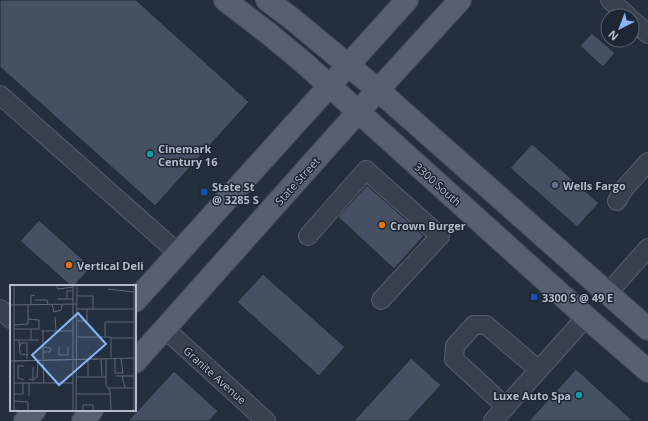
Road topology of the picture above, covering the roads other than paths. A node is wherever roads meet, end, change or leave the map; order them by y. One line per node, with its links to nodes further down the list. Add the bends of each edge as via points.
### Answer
1 (225, 0): 10 (main road, 3300 South, via 268,33)
2 (267, 0): 9 (main road)
3 (407, 0): 9 (main road)
4 (460, 0): 11 (main road, State Street)
5 (610, 0): 6 (street)
6 (619, 8)
7 (640, 27): 8 (street)
8 (648, 34)
9 (348, 66): 10 (main road); 11 (main road)
10 (329, 87): 13 (main road, 3300 South); 18 (main road)
11 (378, 90): 13 (main road, State Street); 19 (main road)
12 (0, 95): 18 (street)
13 (358, 112): 23 (main road, 3300 South); 26 (main road, State Street)
14 (648, 162): 15 (street, via 624,189)
15 (617, 202)
16 (308, 236): 21 (street, via 366,170 440,236)
17 (648, 248): 19 (street)
18 (178, 253): 20 (main road)
19 (608, 293): 25 (main road)
20 (136, 300)
21 (381, 300)
22 (0, 309): 24 (street)
23 (586, 317): 28 (street); 29 (main road, 3300 South)
24 (10, 318)
25 (647, 326)
26 (165, 329): 27 (main road, State Street); 35 (street, Granite Avenue)
27 (136, 361)
28 (539, 370): 30 (street); 30 (street, via 486,325 474,325 455,346 454,359)
29 (648, 371)
30 (506, 407): 36 (street)
31 (34, 411): 33 (main road)
32 (91, 411): 34 (main road)
33 (25, 421)
34 (83, 421)
35 (266, 421)
36 (493, 421)

